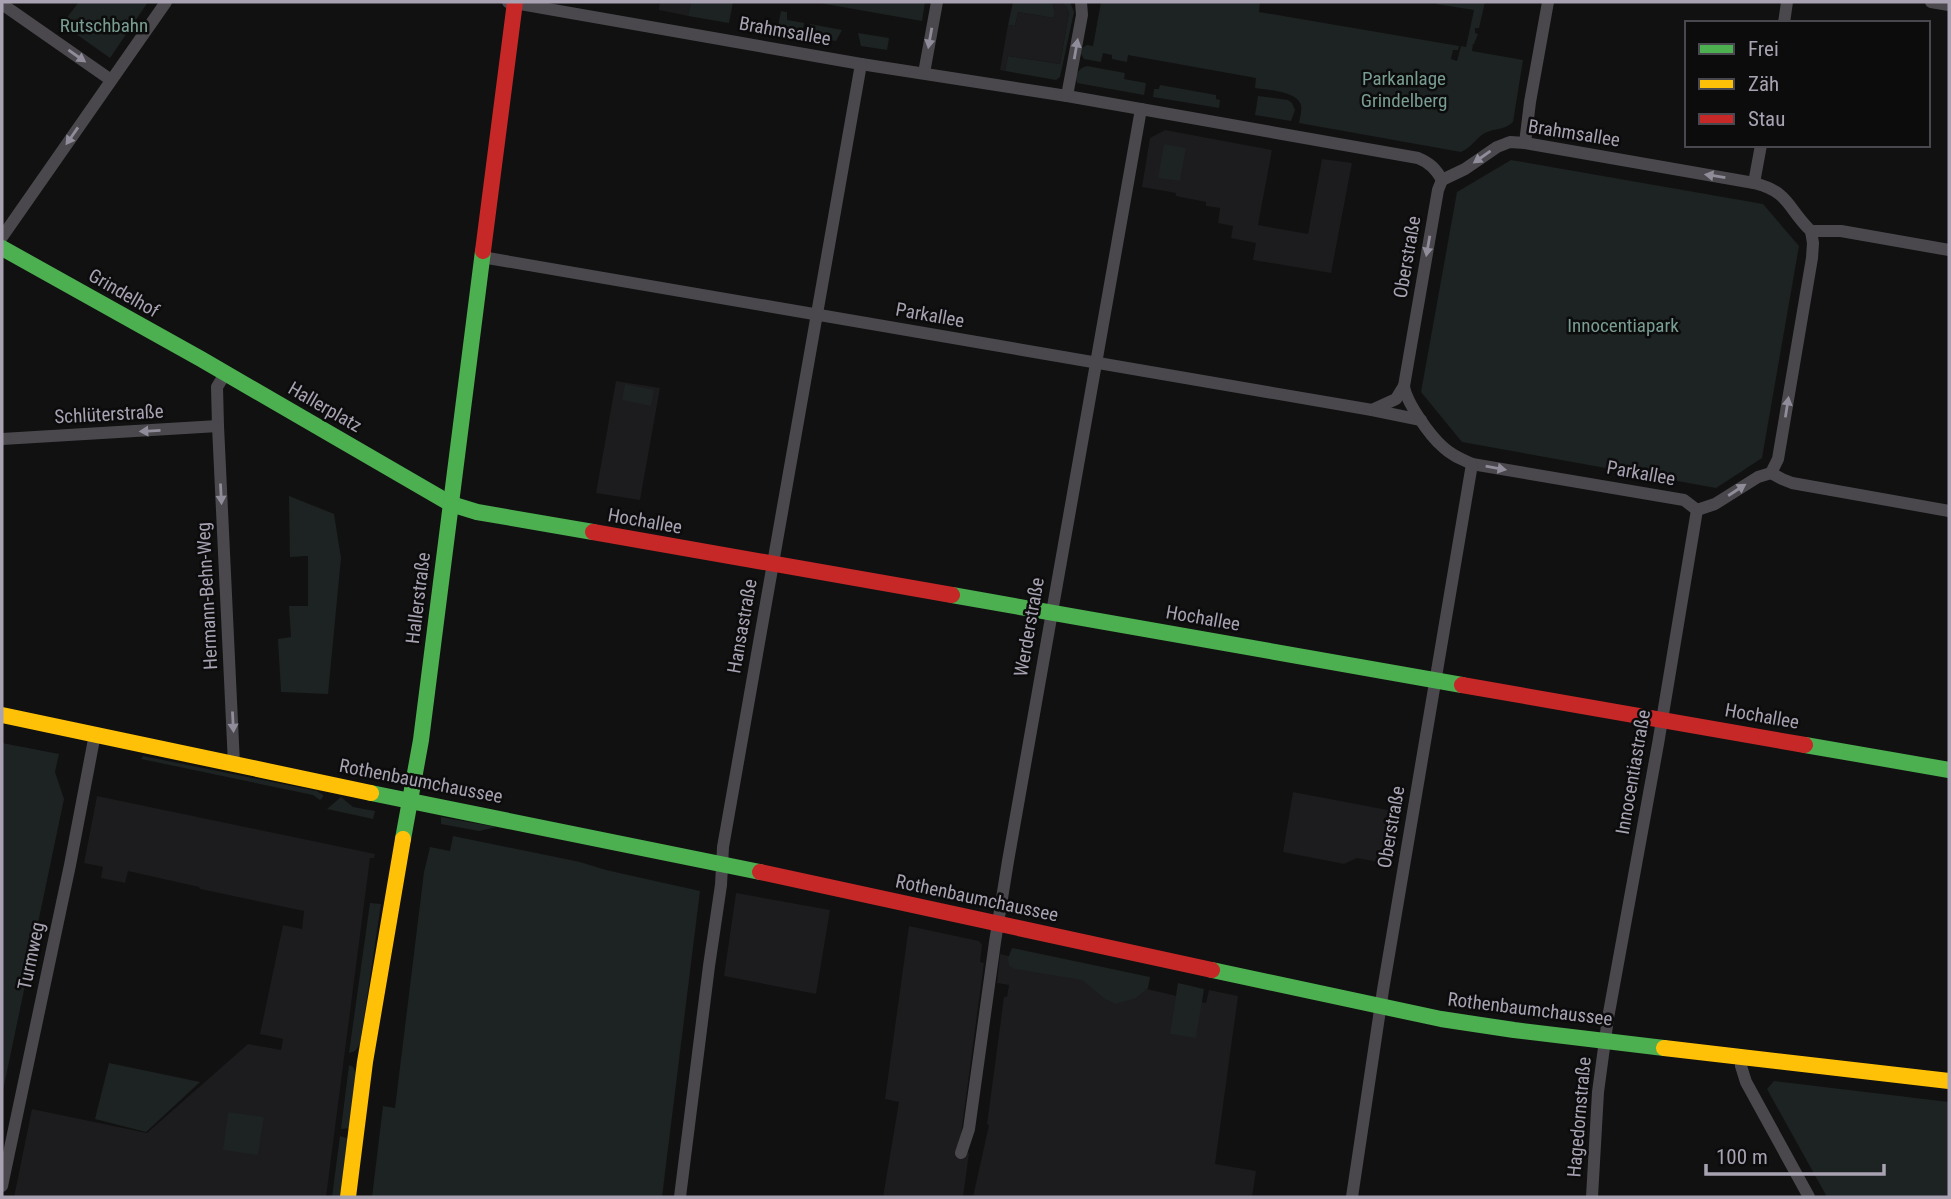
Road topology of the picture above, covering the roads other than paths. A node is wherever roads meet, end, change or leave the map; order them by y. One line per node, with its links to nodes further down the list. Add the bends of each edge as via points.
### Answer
1 (166, 2): 13 (street)
2 (937, 2): 12 (street, one-way to 12)
3 (1081, 2): 14 (street, one-way to 3)
4 (1548, 2): 16 (street)
5 (1787, 2): 10 (street)
6 (1931, 2): 9 (street)
7 (513, 3): 11 (street, Brahmsallee); 24 (main road, Hallerstraße)
8 (2, 4): 13 (street, one-way to 13)
9 (1949, 5)
10 (1784, 21)
11 (861, 64): 12 (street, Brahmsallee); 25 (street, Hansastraße)
12 (924, 73): 14 (street, Brahmsallee)
13 (111, 80): 21 (street, one-way to 21)
14 (1067, 96): 15 (street, Brahmsallee)
15 (1141, 109): 18 (street, Brahmsallee, via 1418,158 1429,163); 26 (street, Werderstraße)
16 (1525, 143): 18 (street, Brahmsallee, one-way to 18, via 1497,147); 19 (street, Brahmsallee, one-way to 16)
17 (1761, 147): 19 (street)
18 (1442, 180): 28 (street, Oberstraße, one-way to 28)
19 (1755, 183): 20 (street, Brahmsallee, via 1787,199)
20 (1811, 231): 23 (street, via 1841,231); 34 (street, one-way to 20, via 1778,459 1810,271)
21 (2, 237)
22 (2, 248): 27 (main road, Grindelhof)
23 (1949, 250)
24 (482, 257): 25 (street, Parkallee); 35 (main road, Hallerstraße)
25 (817, 315): 26 (street, Parkallee); 38 (street, Hansastraße)
26 (1097, 363): 29 (street, Parkallee); 39 (street, Werderstraße)
27 (225, 374): 31 (street, via 217,387); 35 (main road, Hallerplatz)
28 (1404, 386): 29 (street, via 1396,399); 30 (street)
29 (1372, 410): 30 (street, Parkallee)
30 (1421, 420): 33 (street, Parkallee, via 1440,446)
31 (218, 426): 32 (street, Schlüterstraße, one-way to 32); 44 (street, Hermann-Behn-Weg, one-way to 44)
32 (2, 439)
33 (1472, 464): 36 (street, Parkallee, one-way to 36, via 1684,500); 40 (street, Oberstraße)
34 (1771, 473): 36 (street, one-way to 34); 37 (street, via 1792,483)
35 (451, 504): 38 (main road, Hochallee); 46 (main road, Hallerstraße)
36 (1697, 510): 42 (street, Innocentiastraße)
37 (1949, 511)
38 (773, 564): 39 (main road, Hochallee); 47 (street, Hansastraße)
39 (1052, 612): 40 (main road, Hochallee); 48 (street, Werderstraße)
40 (1436, 680): 42 (main road, Hochallee); 49 (street, Oberstraße)
41 (2, 715): 43 (main road, Rothenbaumchaussee)
42 (1662, 720): 45 (main road, Hochallee); 50 (street, Innocentiastraße)
43 (95, 734): 44 (main road, Rothenbaumchaussee); 54 (street, Turmweg)
44 (234, 764): 46 (main road, Rothenbaumchaussee)
45 (1949, 770)
46 (410, 801): 47 (main road, Rothenbaumchaussee); 55 (main road, Hallerstraße, via 365,1062)
47 (722, 864): 48 (main road, Rothenbaumchaussee); 56 (street, Hansastraße)
48 (998, 924): 49 (main road, Rothenbaumchaussee); 53 (street, Werderstraße, via 969,1129)
49 (1381, 1007): 50 (main road, Rothenbaumchaussee, via 1466,1024); 57 (street, Oberstraße)
50 (1605, 1041): 51 (main road, Rothenbaumchaussee); 58 (street, Hagedornstraße)
51 (1742, 1057): 52 (main road, Rothenbaumchaussee); 59 (street, via 1746,1082)
52 (1949, 1081)
53 (961, 1153)
54 (2, 1186)
55 (348, 1197)
56 (680, 1197)
57 (1352, 1197)
58 (1592, 1197)
59 (1809, 1197)

